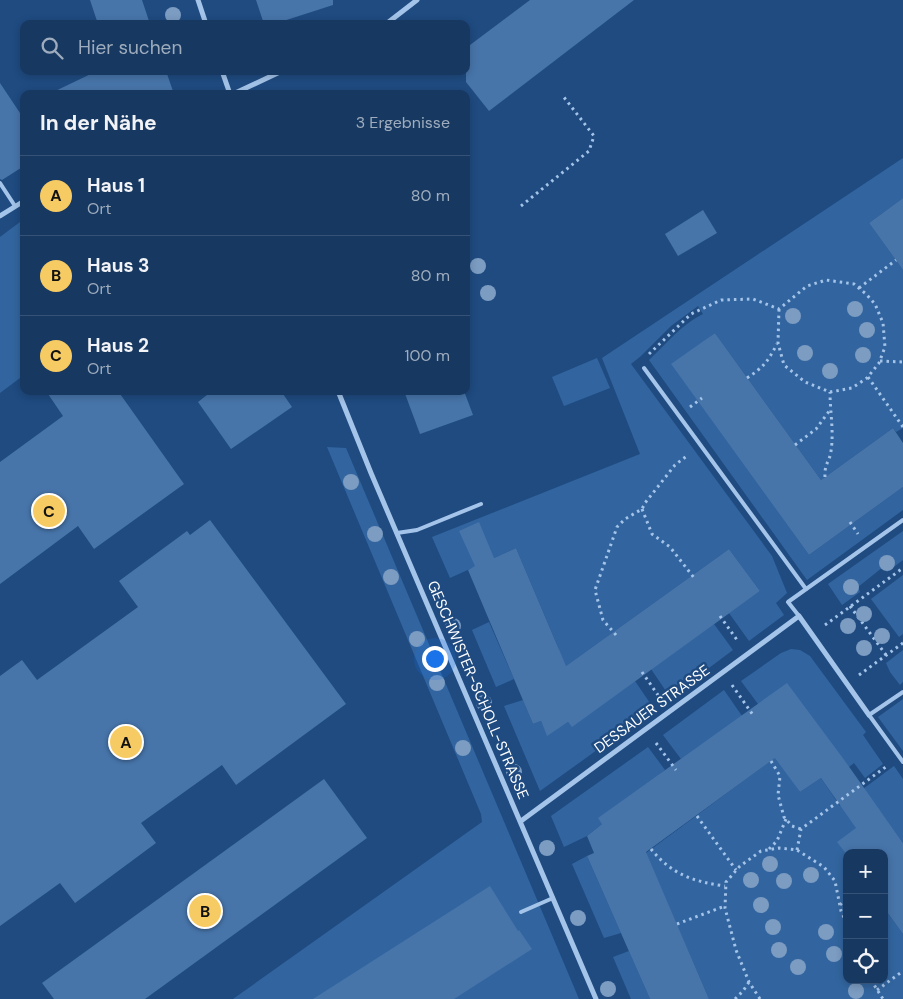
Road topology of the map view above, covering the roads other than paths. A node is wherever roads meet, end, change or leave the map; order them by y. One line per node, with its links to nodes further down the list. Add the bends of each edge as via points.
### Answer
1 (198, 0): 3 (street)
2 (418, 0): 4 (street)
3 (205, 20)
4 (391, 20)
5 (224, 75): 7 (street)
6 (273, 75): 8 (street)
7 (230, 90)
8 (241, 90)
9 (0, 183): 11 (lane)
10 (20, 203): 11 (street)
11 (15, 206): 12 (street)
12 (0, 216)
13 (644, 368): 18 (lane)
14 (339, 395): 17 (street, GESCHWISTER-SCHOLL-STRASSE)
15 (481, 504): 17 (lane, via 417,530)
16 (903, 520): 18 (lane)
17 (397, 534): 23 (street, GESCHWISTER-SCHOLL-STRASSE)
18 (806, 589): 19 (lane, via 788,602)
19 (798, 616): 21 (street); 23 (street, DESSAUER STRASSE)
20 (903, 692): 21 (lane)
21 (869, 715): 22 (lane)
22 (903, 762)
23 (521, 821): 24 (street, GESCHWISTER-SCHOLL-STRASSE)
24 (553, 898): 25 (lane); 26 (street, GESCHWISTER-SCHOLL-STRASSE)
25 (521, 912)
26 (596, 999)

